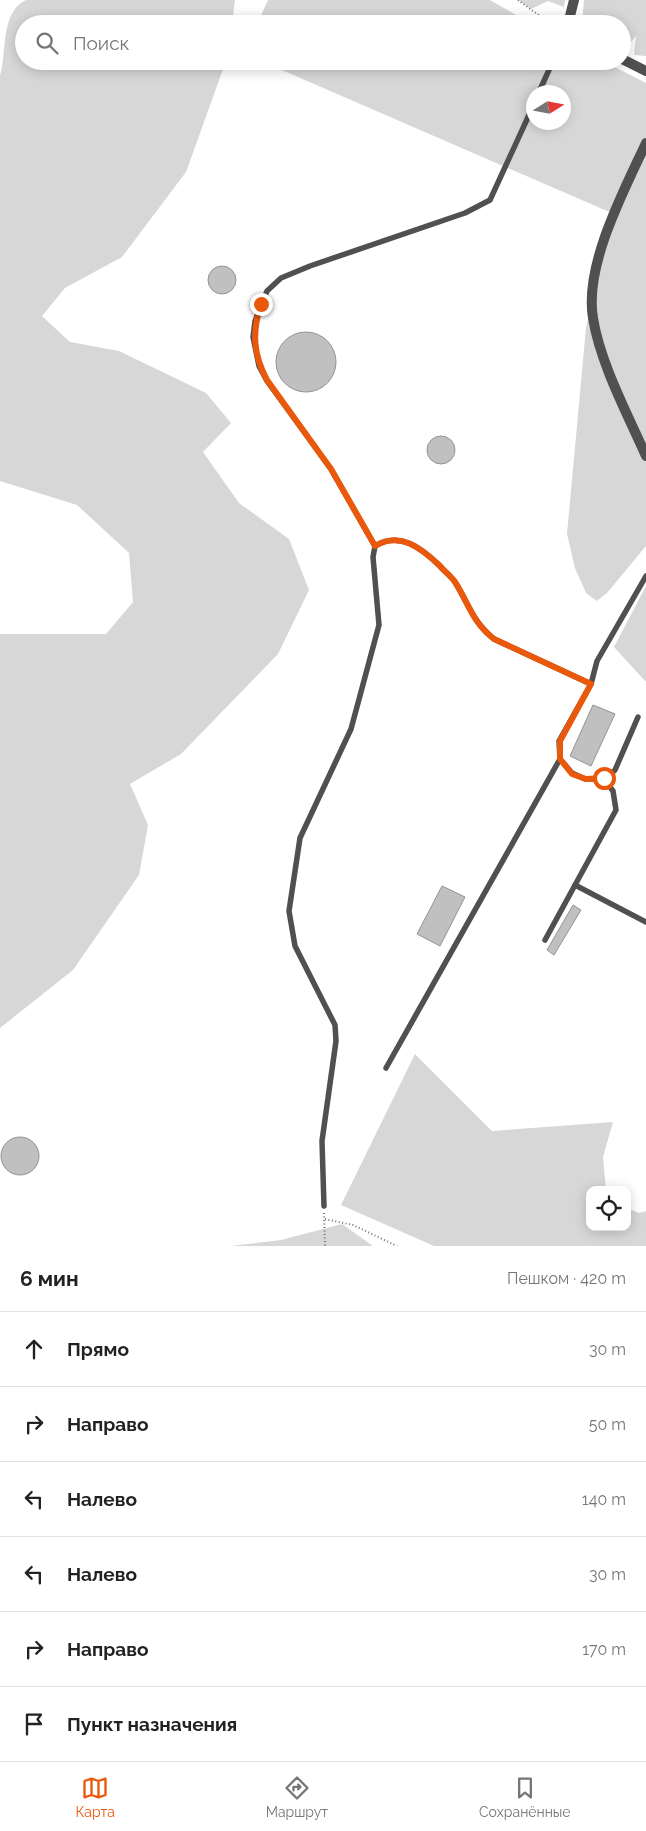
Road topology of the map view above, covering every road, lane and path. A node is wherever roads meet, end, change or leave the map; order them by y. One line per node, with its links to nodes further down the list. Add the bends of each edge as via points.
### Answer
1 (518, 0): 3 (path)
2 (574, 0): 4 (street)
3 (539, 15)
4 (570, 15)
5 (631, 64): 7 (street)
6 (549, 70): 8 (lane)
7 (646, 71)
8 (542, 85)
9 (526, 121): 12 (lane, via 490,200 465,213 282,278 267,291 261,304 253,337 259,366 331,469)
10 (646, 143): 11 (street, via 608,229 592,297 593,318 602,350)
11 (646, 456)
12 (375, 546): 14 (lane, via 384,541 399,540 421,547 455,581 470,613 488,634); 22 (lane, via 373,558 379,625 351,729 300,838 289,911 295,946 334,1025 336,1041 322,1141)
13 (646, 576): 14 (lane, via 597,661)
14 (591, 684): 16 (lane, via 560,741)
15 (638, 717): 17 (lane, via 615,770)
16 (560, 759): 17 (lane, via 572,774 586,779); 21 (lane)
17 (604, 778): 18 (lane, via 613,791 616,810)
18 (575, 885): 19 (lane); 20 (lane)
19 (646, 922)
20 (545, 940)
21 (386, 1068)
22 (324, 1206): 23 (path)
23 (324, 1219): 24 (path); 25 (path, via 353,1225)
24 (325, 1246)
25 (397, 1246)

